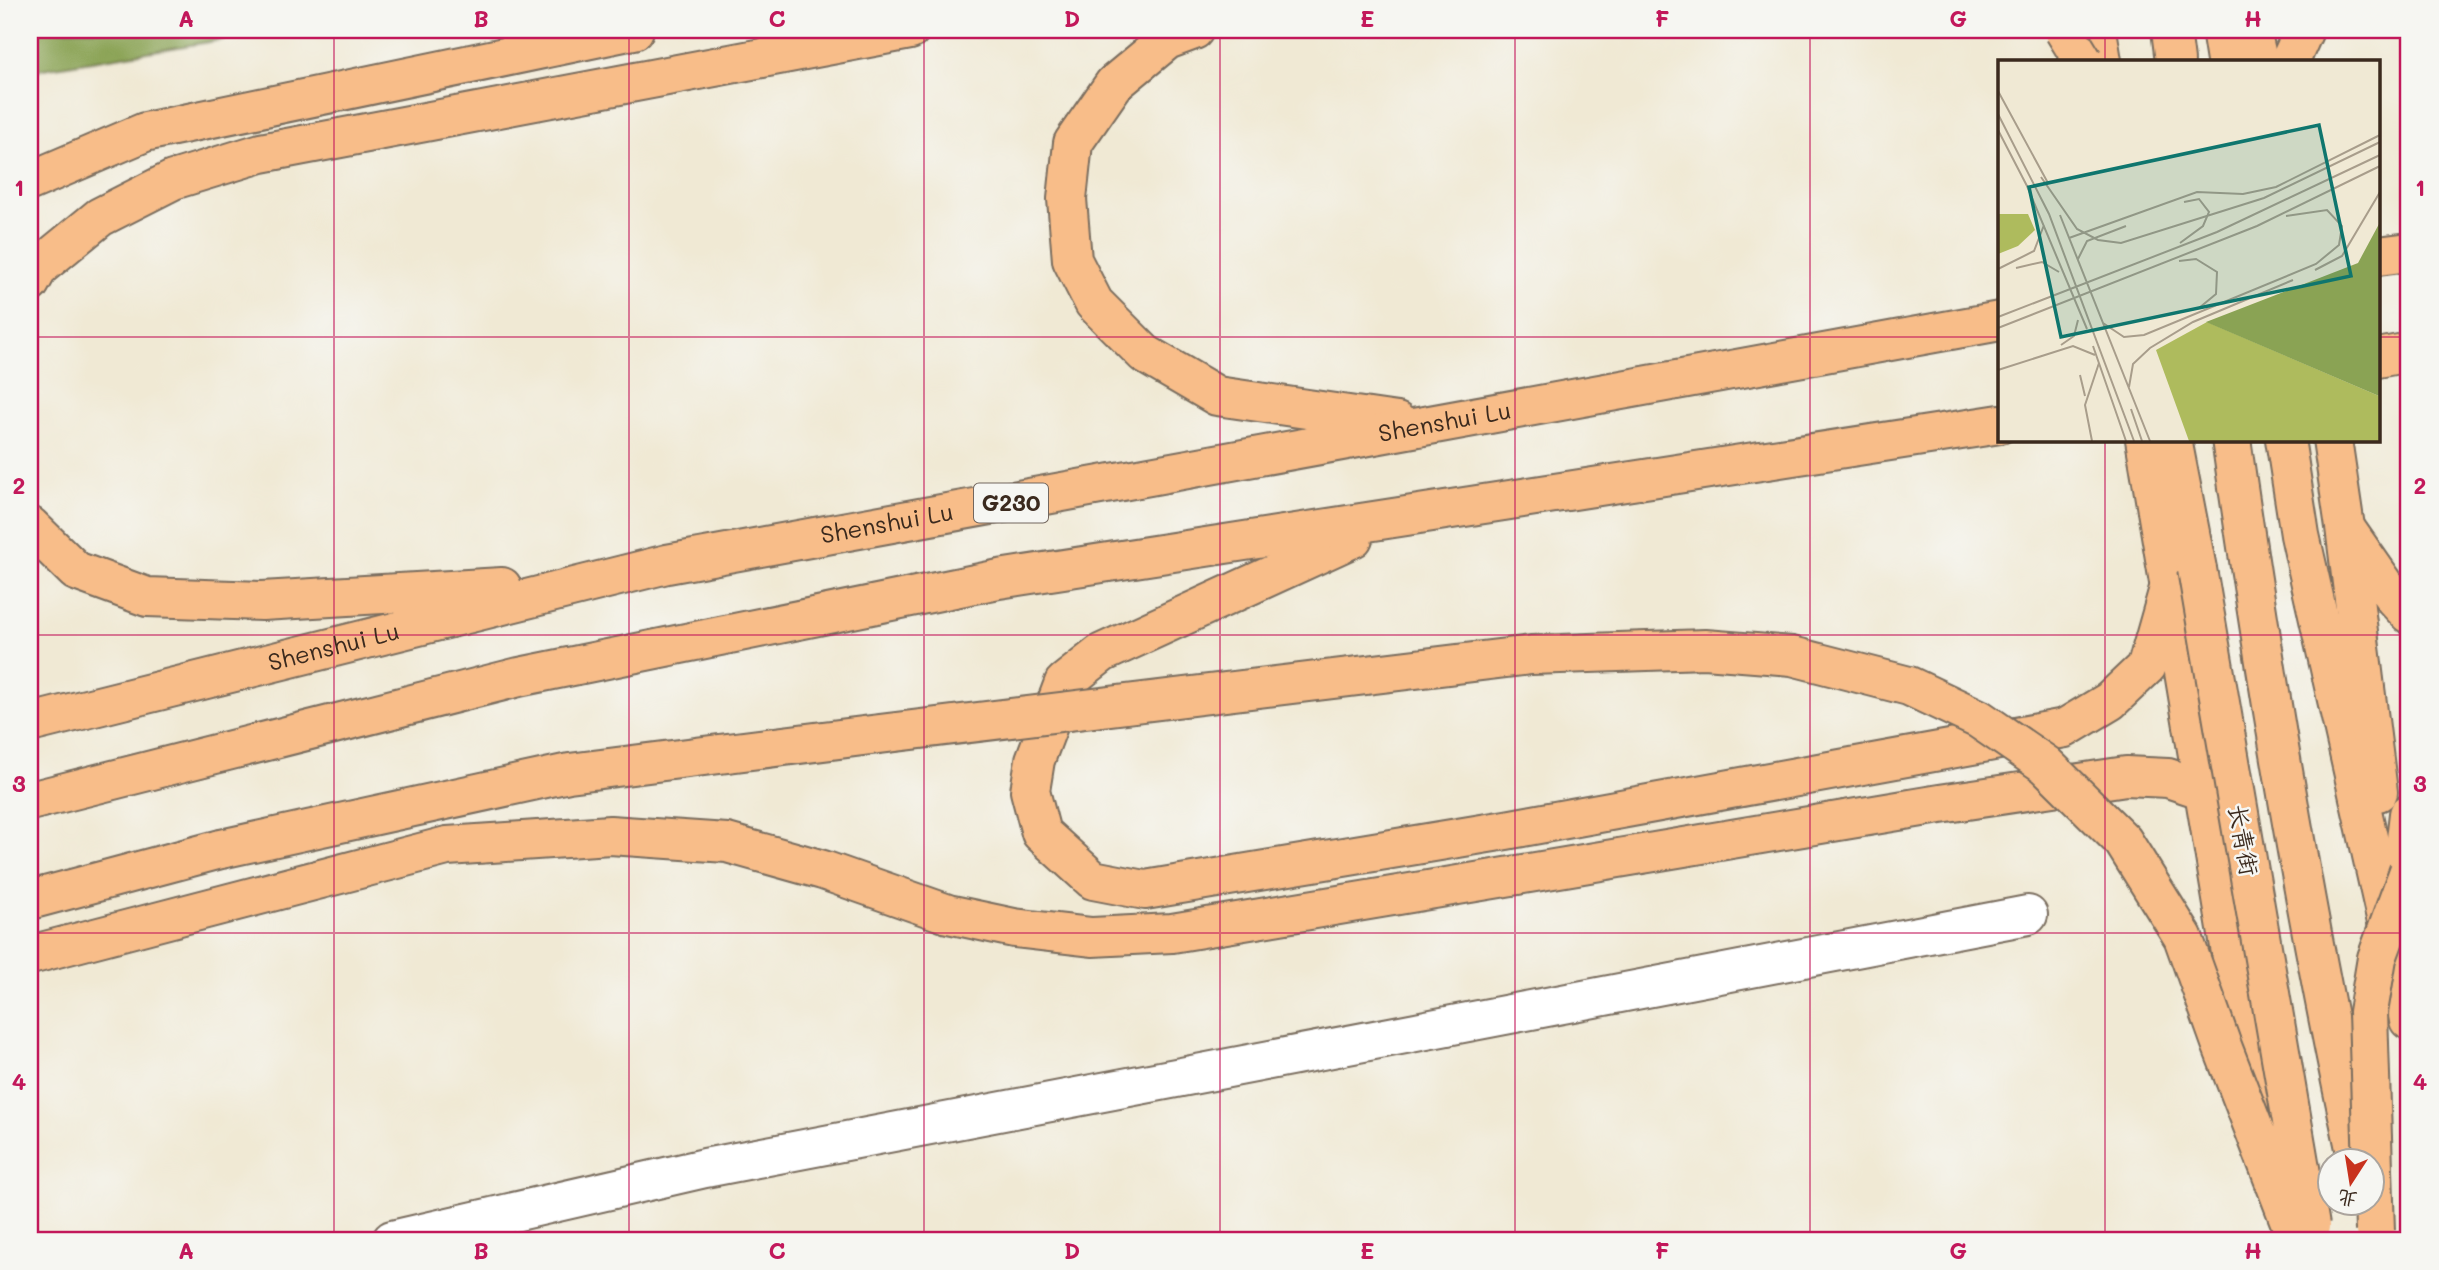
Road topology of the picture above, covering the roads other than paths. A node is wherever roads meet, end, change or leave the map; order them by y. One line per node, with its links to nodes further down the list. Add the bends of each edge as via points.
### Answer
1 (634, 30): 18 (highway, via 145,132)
2 (910, 30): 19 (highway, via 261,153 173,180 100,217 39,267)
3 (1194, 30): 24 (highway, via 1167,40 1114,84 1073,144 1067,199 1072,260 1094,303 1144,354 1217,396)
4 (2064, 30): 11 (highway, bridge)
5 (2078, 30): 12 (highway)
6 (2097, 30): 13 (highway)
7 (2171, 30): 14 (highway)
8 (2221, 30): 15 (highway)
9 (2250, 30): 16 (highway)
10 (2304, 30): 17 (highway)
11 (2081, 60)
12 (2082, 60)
13 (2102, 60)
14 (2175, 60)
15 (2226, 60)
16 (2258, 60)
17 (2290, 60)
18 (30, 181)
19 (30, 283)
20 (1998, 321): 24 (highway, Shenshui Lu / G230)
21 (2409, 352): 22 (highway)
22 (2380, 358)
23 (1998, 424): 30 (highway)
24 (1427, 426): 33 (highway, Shenshui Lu / G230, via 667,564)
25 (2145, 441): 34 (highway)
26 (2172, 441): 51 (highway, 长青街, bridge)
27 (2231, 441): 46 (highway, via 2327,1019)
28 (2285, 441): 40 (highway, via 2300,535)
29 (2332, 441): 32 (highway)
30 (1399, 517): 34 (highway, via 1102,653 1065,683 1031,780 1041,833 1093,880 1146,890 2065,728 2109,701 2147,667); 38 (highway, via 999,579 519,677)
31 (30, 526): 33 (highway, via 76,571 147,597 262,601)
32 (2345, 527): 35 (highway); 40 (highway)
33 (595, 582): 36 (highway, Shenshui Lu / G230)
34 (2170, 585): 37 (highway)
35 (2409, 614)
36 (30, 723)
37 (2204, 790): 44 (highway, via 2168,778 2126,776 1172,933 1092,937 948,914 823,870 727,843 610,835 447,846); 49 (highway)
38 (30, 801)
39 (2409, 814): 43 (highway)
40 (2392, 873): 43 (highway); 47 (highway, bridge, via 2368,1012)
41 (30, 900): 50 (highway, bridge, via 221,849 569,774 1531,656 1705,649 1792,656 1909,686 1979,719 2046,765 2123,841 2183,937)
42 (2028, 915): 48 (street, via 705,1168)
43 (2394, 954): 45 (highway)
44 (30, 955)
45 (2409, 1020)
46 (2355, 1148)
47 (2374, 1225)
48 (392, 1240)
49 (2278, 1240)
50 (2297, 1240)
51 (2312, 1240)

